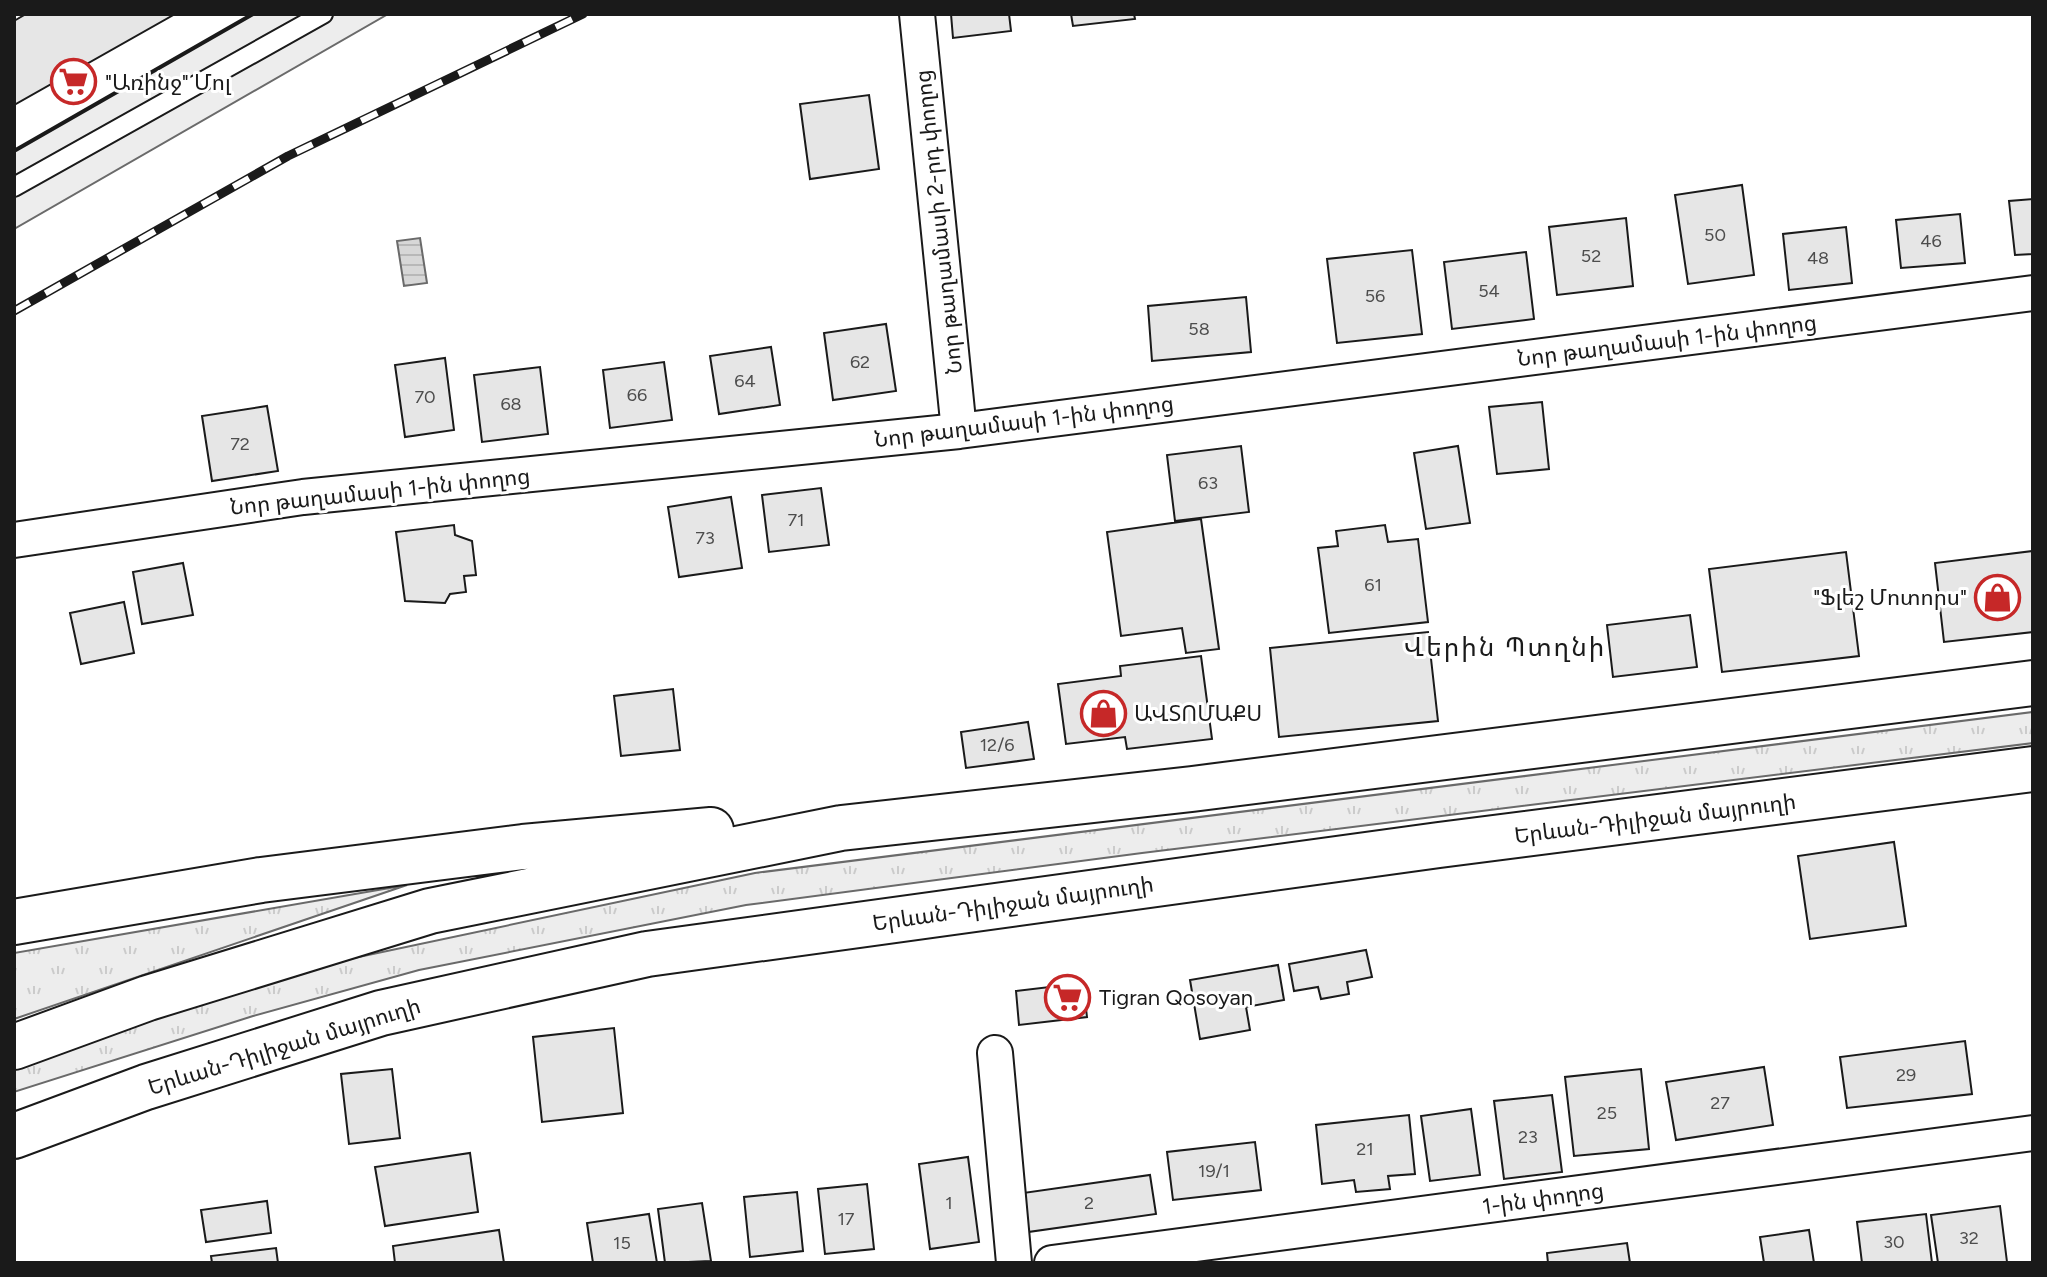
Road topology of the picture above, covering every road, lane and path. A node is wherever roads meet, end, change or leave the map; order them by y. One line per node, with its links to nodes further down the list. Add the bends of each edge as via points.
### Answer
1 (323, 14): 3 (lane)
2 (917, 14): 5 (street, Նոր թաղամասի 2-րդ փողոց)
3 (14, 187)
4 (2033, 293): 5 (street, Նոր թաղամասի 1-ին փողոց)
5 (959, 431): 6 (street, Նոր թաղամասի 1-ին փողոց, via 303,497)
6 (14, 540)
7 (2033, 683): 9 (highway)
8 (2033, 769): 14 (highway, Երևան-Դիլիջան մայրուղի, via 647,954 381,1013 146,1087)
9 (841, 828): 10 (highway, via 700,830 523,847 261,880); 11 (highway, via 430,911 148,998)
10 (14, 922)
11 (14, 1047)
12 (995, 1053): 15 (street)
13 (2033, 1133): 16 (street, 1-ին փողոց)
14 (14, 1136)
15 (1014, 1263)
16 (1052, 1263)

